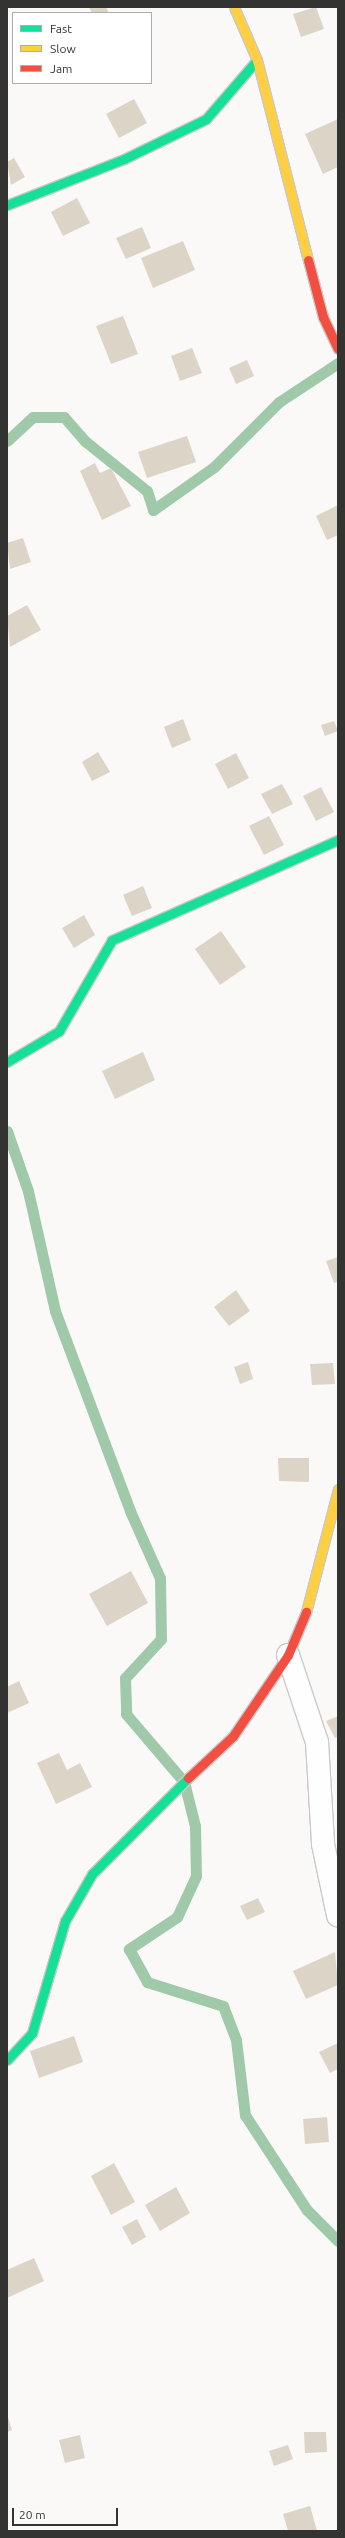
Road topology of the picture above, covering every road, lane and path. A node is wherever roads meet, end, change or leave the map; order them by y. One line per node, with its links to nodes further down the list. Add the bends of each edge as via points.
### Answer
1 (234, 7): 2 (street)
2 (257, 60): 3 (street, via 206,119 124,159); 4 (street, via 324,317)
3 (7, 205)
4 (338, 349)
5 (338, 840): 6 (street, via 112,940 59,1031)
6 (7, 1062)
7 (338, 1489): 8 (street, via 313,1595)
8 (288, 1654): 9 (street, via 317,1742 323,1844); 10 (street, via 233,1736 143,1821 92,1874 65,1921 32,2033)
9 (338, 1915)
10 (7, 2060)

